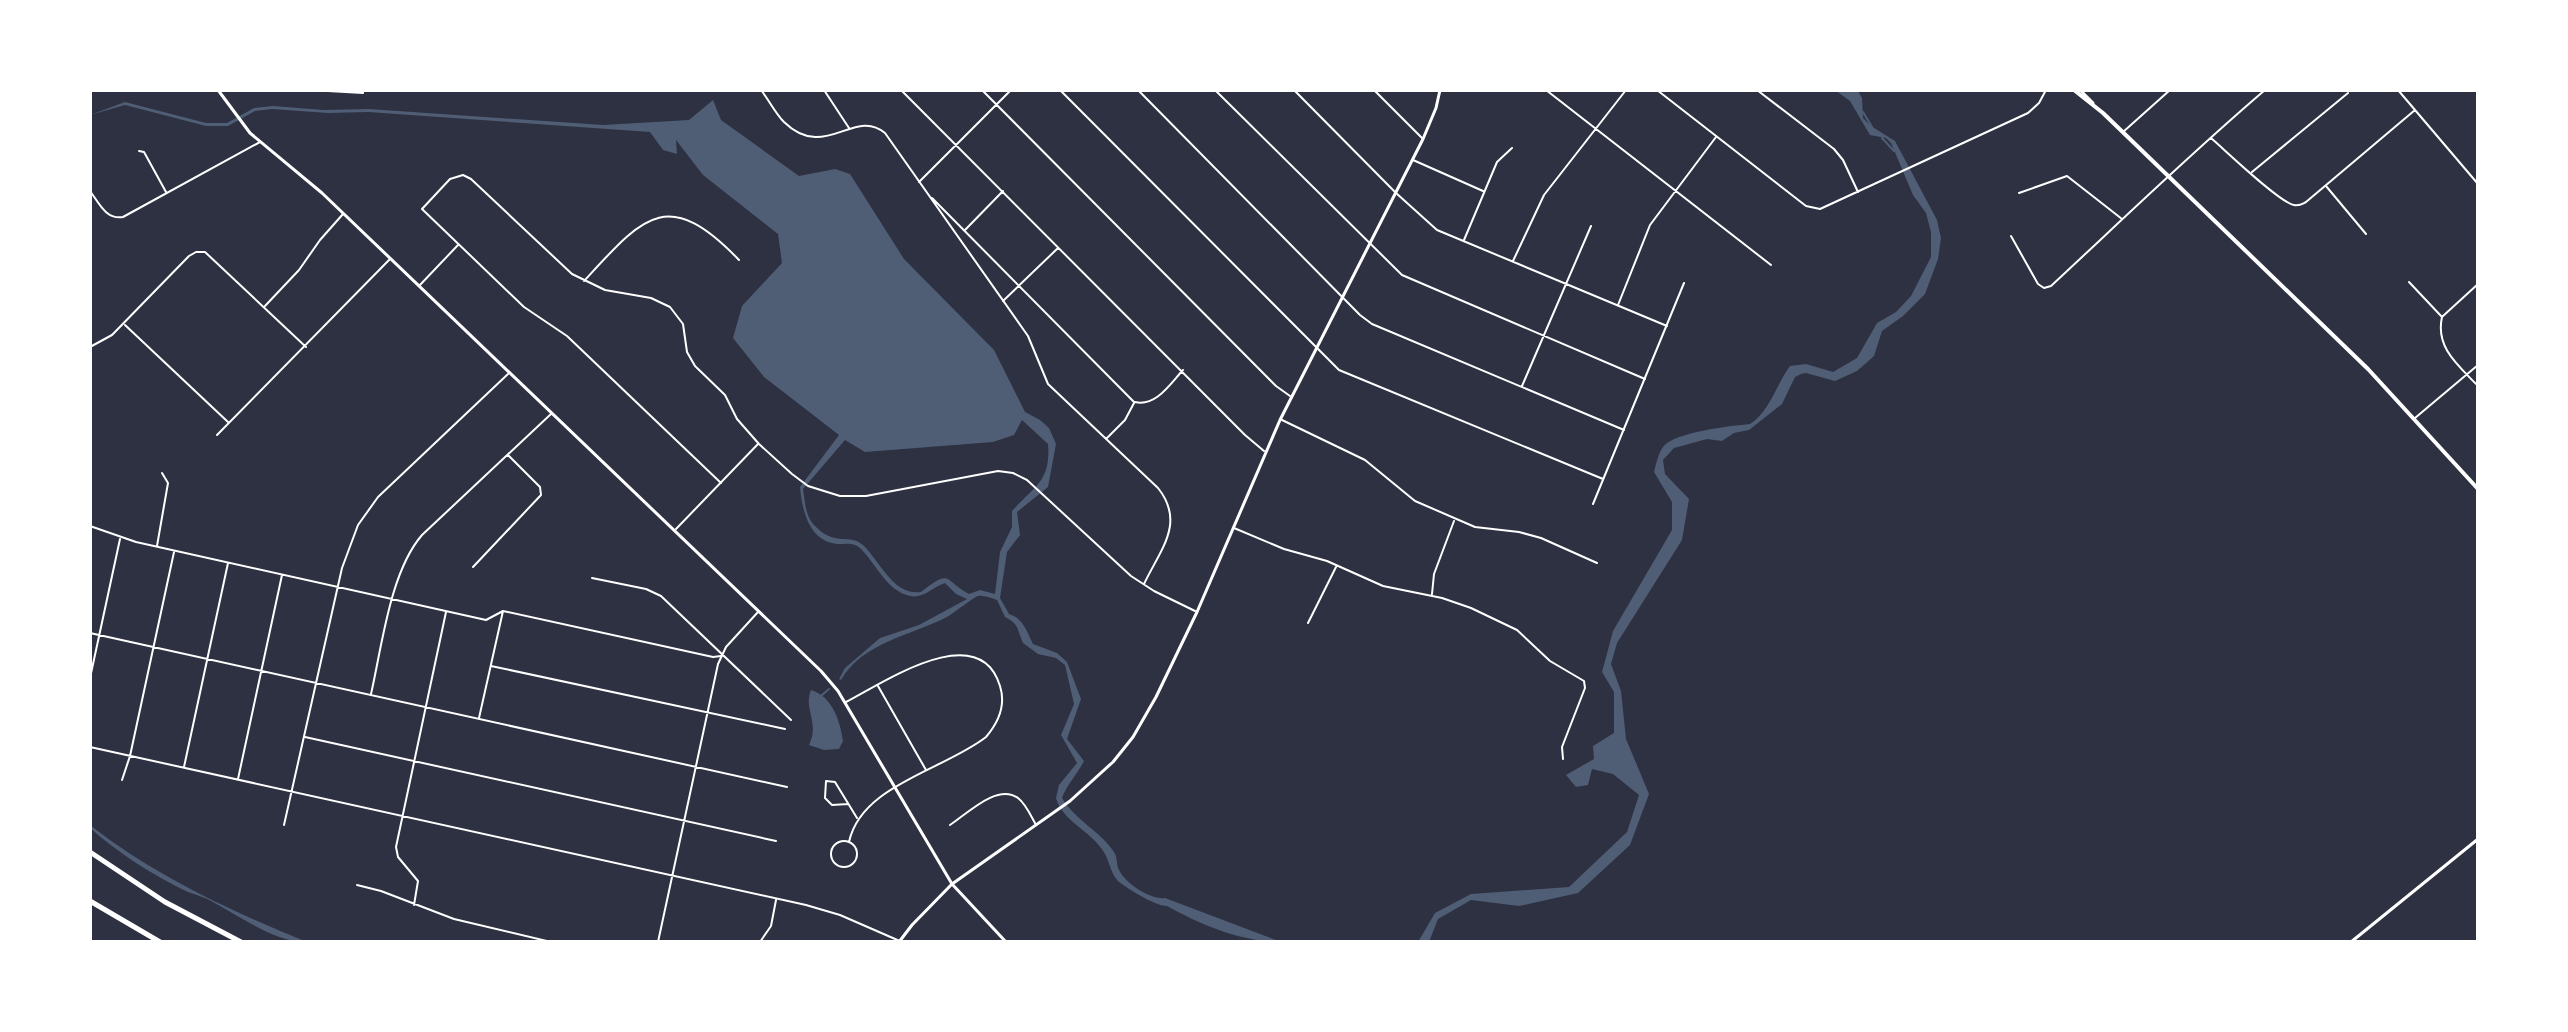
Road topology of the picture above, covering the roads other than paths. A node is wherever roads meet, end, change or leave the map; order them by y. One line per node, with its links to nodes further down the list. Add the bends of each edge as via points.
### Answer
1 (218, 90): 40 (street)
2 (275, 90): 3 (street)
3 (291, 90)
4 (310, 90): 26 (street)
5 (761, 90): 34 (street, via 783,121 807,137 821,139)
6 (824, 90): 34 (street)
7 (901, 90): 41 (street)
8 (982, 90): 31 (street)
9 (1011, 90): 31 (street)
10 (1060, 90): 90 (street)
11 (1138, 90): 80 (street)
12 (1215, 90): 67 (street)
13 (1294, 90): 56 (street)
14 (1374, 90): 39 (street)
15 (1440, 90): 39 (street)
16 (1546, 90): 35 (street)
17 (1626, 90): 35 (street)
18 (1657, 90): 30 (street)
19 (1669, 90): 30 (street)
20 (2046, 90): 57 (street, via 2028,113)
21 (2074, 90): 32 (main road)
22 (2080, 90): 32 (street)
23 (2170, 90): 36 (street)
24 (2265, 90): 38 (street)
25 (2398, 90): 33 (street)
26 (352, 91): 28 (street)
27 (1760, 91): 57 (street, via 1834,149)
28 (363, 92)
29 (2348, 93): 45 (street)
30 (1664, 96): 37 (street)
31 (997, 105): 41 (street); 98 (street)
32 (2095, 106): 36 (main road)
33 (2415, 110): 48 (street); 49 (street)
34 (849, 129): 47 (street, via 881,129)
35 (1596, 129): 50 (street); 71 (street, via 1544,195)
36 (2123, 132): 46 (main road)
37 (1717, 136): 50 (street); 57 (street, via 1812,209)
38 (2210, 137): 45 (street); 46 (street)
39 (1423, 139): 44 (street)
40 (261, 142): 54 (street); 59 (street)
41 (956, 145): 47 (street); 52 (street)
42 (1512, 148): 53 (street, via 1497,162)
43 (139, 151): 54 (street)
44 (1413, 160): 53 (street); 56 (street)
45 (2251, 173): 49 (street, via 2294,205)
46 (2170, 176): 60 (street); 101 (main road)
47 (919, 182): 55 (street)
48 (2478, 184)
49 (2325, 186): 63 (street)
50 (1675, 190): 72 (street); 82 (street, via 1643,239)
51 (90, 191): 54 (street, via 107,214 120,218)
52 (1003, 191): 62 (street); 68 (street)
53 (1484, 191): 65 (street)
54 (167, 193)
55 (927, 193): 62 (street); 81 (street)
56 (1396, 193): 65 (street, via 1437,230); 67 (street)
57 (1858, 193)
58 (2019, 193): 60 (street, via 2067,176)
59 (343, 214): 69 (street); 83 (street)
60 (2123, 220): 64 (street, via 2045,288)
61 (1591, 226): 75 (street)
62 (965, 231): 79 (street)
63 (2366, 234)
64 (2011, 236)
65 (1463, 241): 71 (street)
66 (459, 244): 73 (street, via 422,209 458,175 471,179); 78 (street); 112 (street, via 524,307 567,336)
67 (1370, 245): 80 (street); 87 (street, via 1402,275)
68 (1058, 247): 79 (street); 92 (street)
69 (390, 259): 78 (street); 89 (street)
70 (739, 260): 73 (street, via 697,224 663,218 634,229)
71 (1513, 262): 75 (street)
72 (1771, 265)
73 (584, 281): 107 (street, via 670,307 683,324 690,359 725,395)
74 (2409, 282): 84 (street)
75 (1565, 283): 82 (street); 87 (street)
76 (1684, 283): 86 (street)
77 (2478, 284): 84 (street)
78 (419, 286): 93 (street)
79 (1019, 286): 81 (street); 99 (street)
80 (1343, 297): 90 (street); 97 (street, via 1372,324)
81 (1003, 301): 106 (street, via 1032,343 1048,384)
82 (1618, 305): 86 (street)
83 (264, 307): 85 (street, via 201,251 189,256); 89 (street)
84 (2442, 317): 94 (street, via 2445,348)
85 (124, 324): 88 (street); 103 (street)
86 (1667, 326): 95 (street)
87 (1543, 336): 95 (street); 97 (street)
88 (90, 347)
89 (306, 347): 103 (street)
90 (1316, 347): 98 (street); 111 (street, via 1339,370)
91 (2478, 365): 94 (street)
92 (1183, 370): 99 (street, via 1153,401); 108 (street)
93 (509, 373): 100 (street); 129 (street, via 371,506 353,535)
94 (2467, 374): 96 (street); 101 (street)
95 (1645, 379): 104 (street)
96 (2478, 386)
97 (1521, 387): 104 (street)
98 (1291, 397): 102 (street)
99 (1134, 402): 106 (street, via 1125,420)
100 (551, 413): 109 (street); 118 (street)
101 (2415, 419): 113 (main road)
102 (1280, 420): 108 (street); 115 (street, via 1365,460 1406,495)
103 (230, 424): 105 (street)
104 (1624, 430): 111 (street)
105 (217, 435)
106 (1105, 439): 128 (street, via 1158,488 1171,510 1169,531)
107 (759, 444): 112 (street); 128 (street, via 801,481 840,496 866,496 998,471 1021,476)
108 (1265, 451): 117 (street)
109 (507, 455): 125 (street, via 540,487 541,495); 131 (street, via 414,544)
110 (162, 473): 120 (street, via 168,483)
111 (1603, 479): 114 (street)
112 (721, 483): 118 (street)
113 (2478, 489)
114 (1593, 504)
115 (1455, 518): 123 (street, via 1486,529 1529,534); 130 (street, via 1434,574)
116 (90, 526): 119 (street)
117 (1233, 527): 124 (street); 135 (street)
118 (675, 531): 134 (street)
119 (121, 537): 120 (street); 138 (street)
120 (157, 547): 121 (street)
121 (175, 551): 122 (street); 139 (street)
122 (228, 563): 126 (street); 141 (street)
123 (1597, 563)
124 (1337, 566): 130 (street, via 1396,590); 136 (street)
125 (473, 567)
126 (282, 575): 129 (street); 143 (street)
127 (592, 578): 140 (street, via 661,596)
128 (1143, 585): 135 (street)
129 (337, 587): 131 (street); 145 (street)
130 (1432, 595): 157 (street, via 1508,625 1550,661 1584,681 1562,747)
131 (393, 599): 132 (street); 147 (street)
132 (446, 611): 133 (street, via 486,620); 149 (street)
133 (503, 611): 140 (street); 142 (street)
134 (759, 611): 140 (street); 148 (street)
135 (1197, 612): 173 (street, via 1133,737 1113,762)
136 (1308, 623)
137 (90, 633): 138 (street)
138 (99, 635): 139 (street); 144 (street)
139 (154, 647): 141 (street); 156 (street)
140 (721, 656): 150 (street); 152 (street)
141 (207, 659): 143 (street); 160 (street)
142 (491, 666): 150 (street); 151 (street)
143 (261, 671): 145 (street); 163 (street)
144 (90, 678)
145 (316, 683): 147 (street); 154 (street)
146 (878, 686): 148 (street); 161 (street); 161 (street, via 954,654 976,659 997,678 1002,707 991,731)
147 (370, 695): 149 (street)
148 (846, 702): 165 (street)
149 (425, 707): 151 (street); 158 (street)
150 (707, 714): 153 (street); 159 (street)
151 (479, 719): 159 (street)
152 (791, 720)
153 (785, 729)
154 (304, 736): 158 (street); 166 (street)
155 (90, 747): 156 (street)
156 (130, 756): 160 (street); 162 (street)
157 (1563, 759)
158 (414, 761): 168 (street); 170 (street)
159 (696, 767): 164 (street); 170 (street)
160 (184, 768): 163 (street)
161 (926, 771): 165 (street)
162 (122, 780)
163 (238, 780): 166 (street)
164 (787, 787)
165 (896, 788): 169 (street); 179 (street)
166 (291, 792): 168 (street); 171 (street)
167 (848, 804): 167 (street, via 835,782 826,781 825,798 832,805); 169 (street)
168 (402, 816): 178 (street); 183 (street, via 396,852 418,881)
169 (857, 819): 176 (street)
170 (684, 821): 175 (street); 178 (street)
171 (284, 825)
172 (950, 825): 173 (street, via 1005,794 1019,799)
173 (1036, 826): 179 (street)
174 (2478, 839): 191 (street)
175 (776, 841)
176 (849, 842): 176 (street, via 832,849 839,866 855,861 856,848)
177 (90, 852): 186 (highway, via 165,902)
178 (672, 876): 181 (street); 188 (street)
179 (952, 884): 184 (street); 190 (street)
180 (357, 885): 183 (street)
181 (776, 899): 184 (street, via 840,915); 189 (street, via 771,926)
182 (90, 901): 185 (highway)
183 (414, 905): 187 (street)
184 (900, 941)
185 (160, 942)
186 (241, 942)
187 (551, 942)
188 (658, 942)
189 (760, 942)
190 (1006, 942)
191 (2351, 942)

